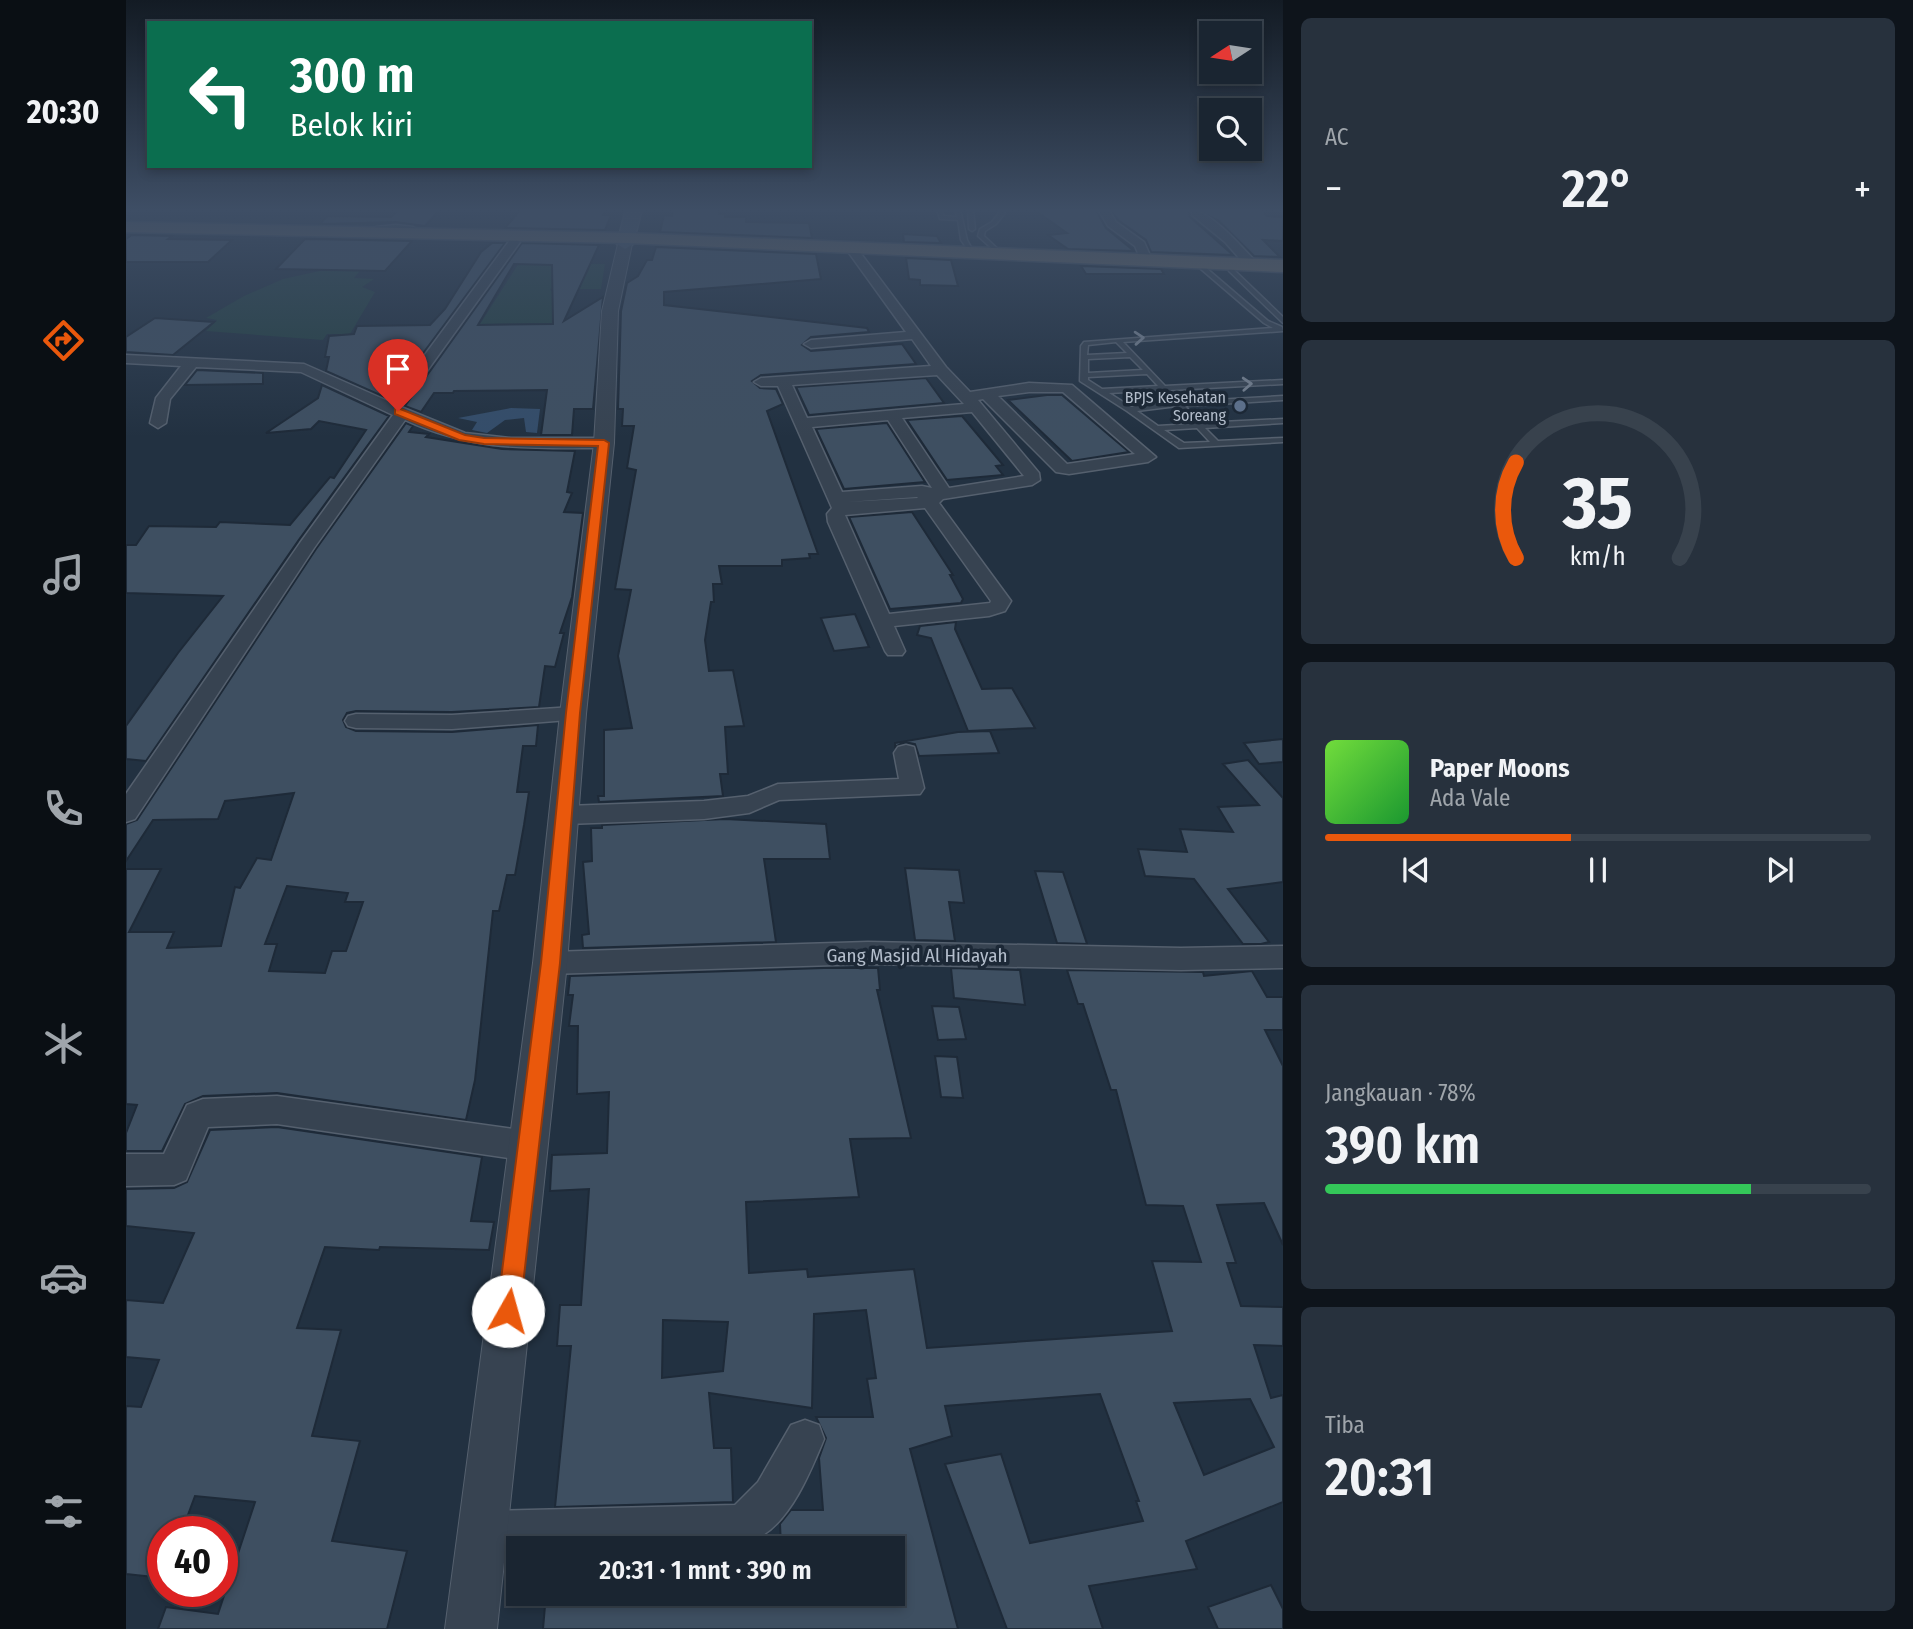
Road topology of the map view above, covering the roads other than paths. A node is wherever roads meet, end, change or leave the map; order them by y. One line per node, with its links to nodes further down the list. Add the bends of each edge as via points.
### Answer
1 (484, 285): 26 (street)
2 (615, 285): 34 (street)
3 (878, 285): 7 (street)
4 (1223, 285): 6 (lane, via 1266,322)
5 (1245, 285): 6 (lane)
6 (1282, 326): 8 (lane, one-way to 6)
7 (914, 335): 9 (street); 14 (street)
8 (1118, 340): 10 (lane); 11 (lane, via 1086,343)
9 (811, 344)
10 (1132, 355): 11 (lane); 15 (lane)
11 (1084, 358): 16 (lane)
12 (126, 359): 13 (street)
13 (193, 361): 26 (street, via 304,368); 29 (street, via 163,398)
14 (941, 370): 17 (street); 23 (street)
15 (1147, 372): 16 (lane); 20 (lane)
16 (1084, 375): 21 (lane, via 1084,381)
17 (783, 381): 18 (street); 30 (street)
18 (761, 382)
19 (1283, 382): 20 (lane, one-way to 19)
20 (1161, 388): 21 (lane); 24 (lane)
21 (1099, 391): 25 (lane)
22 (1283, 398): 24 (lane)
23 (976, 400): 23 (street, via 1067,388 1147,457 1062,468); 27 (street); 36 (street, via 1032,480)
24 (1179, 404): 25 (lane); 31 (lane)
25 (1130, 409): 32 (lane)
26 (397, 411): 34 (street, via 463,438); 43 (street)
27 (893, 415): 30 (street); 36 (street)
28 (1283, 421): 31 (lane)
29 (158, 423)
30 (801, 423): 37 (street)
31 (1198, 426): 32 (lane); 35 (lane)
32 (1156, 428): 35 (lane, via 1182,446)
33 (1283, 440): 35 (lane)
34 (604, 443): 40 (street)
35 (1216, 444)
36 (934, 495): 37 (street); 38 (street, via 1001,601 989,610)
37 (839, 504): 38 (street, via 836,523)
38 (883, 621): 39 (street)
39 (895, 651)
40 (573, 713): 41 (street, via 452,722); 44 (street)
41 (356, 721)
42 (906, 753): 44 (street, via 912,789 882,786 778,792 752,803 681,812)
43 (126, 813)
44 (566, 815): 46 (street)
45 (1283, 957): 46 (street, Gang Masjid Al Hidayah, via 867,953)
46 (551, 963): 47 (street)
47 (528, 1146): 48 (street, via 277,1110 203,1113 198,1115 174,1169); 50 (street)
48 (126, 1170)
49 (805, 1439): 50 (street, via 762,1508 750,1521 727,1528)
50 (482, 1531): 51 (street)
51 (471, 1629)

